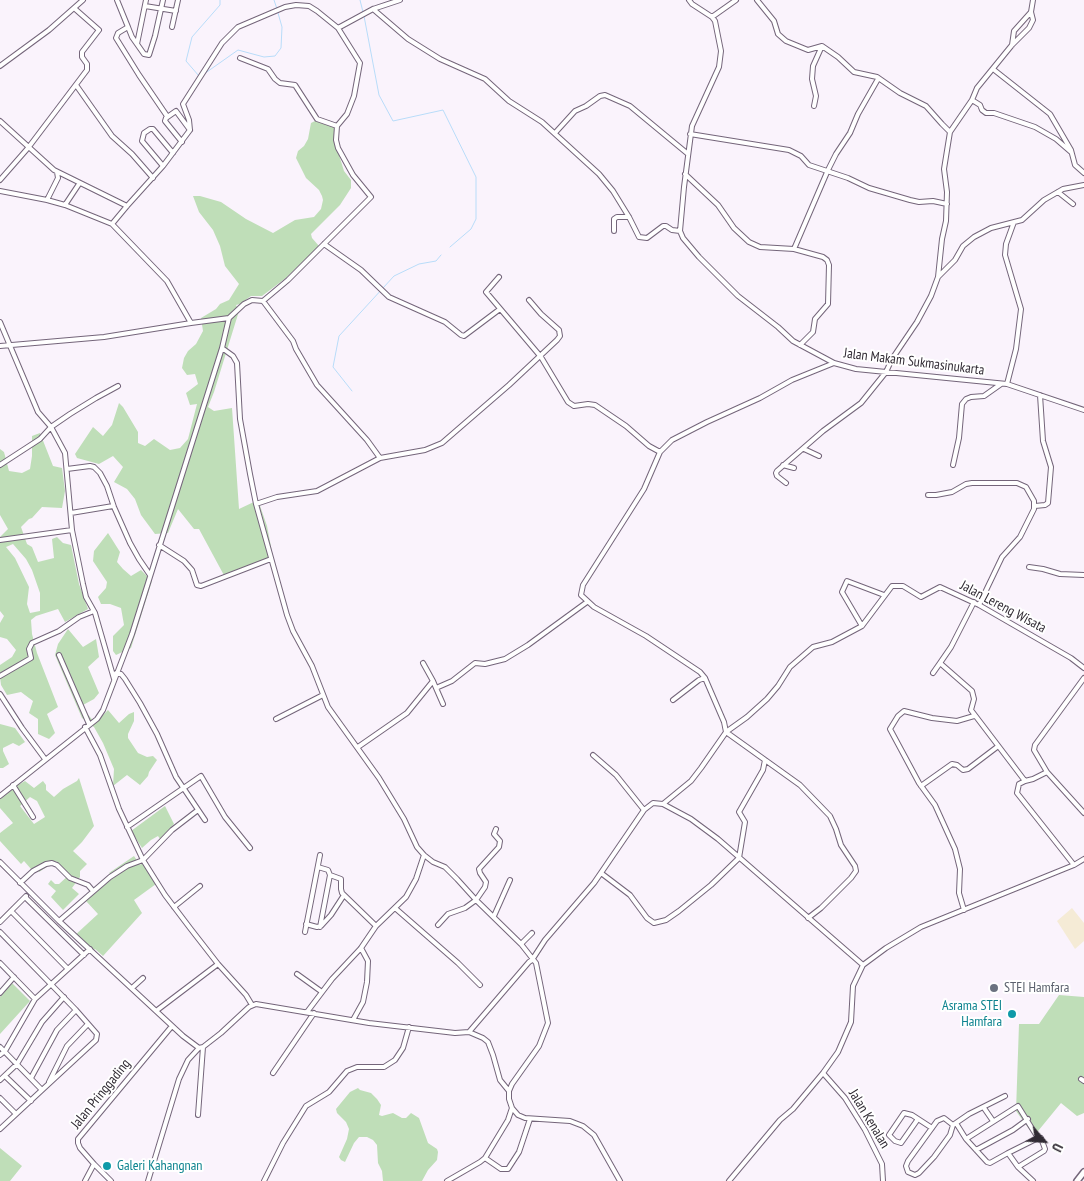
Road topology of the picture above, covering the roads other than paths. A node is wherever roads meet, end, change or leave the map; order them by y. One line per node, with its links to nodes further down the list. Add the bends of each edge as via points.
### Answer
1 (83, 0): 12 (street)
2 (117, 0): 18 (street)
3 (146, 0): 11 (street)
4 (163, 0): 13 (street)
5 (178, 0): 15 (street)
6 (400, 0): 14 (street)
7 (689, 0): 17 (street)
8 (736, 0): 17 (street)
9 (757, 0): 23 (street, via 786,41 808,50)
10 (1033, 0): 16 (street)
11 (145, 6): 13 (street); 21 (street)
12 (74, 8): 25 (street); 28 (street, via 99,30 82,52 88,68)
13 (161, 9): 15 (street); 21 (street, via 148,55)
14 (373, 10): 20 (street); 36 (street, via 432,54 485,79 509,101)
15 (176, 12): 19 (street)
16 (1031, 12): 22 (street, via 1014,31); 22 (street, via 1033,20 1029,28)
17 (712, 17): 37 (street, via 720,44 721,62 694,118)
18 (128, 27): 21 (street); 31 (street, via 116,38)
19 (172, 27)
20 (338, 28): 33 (street, via 360,63 352,104); 34 (street, via 309,6 296,5 238,27 222,43 183,104)
21 (137, 44)
22 (1012, 44): 26 (street)
23 (822, 46): 27 (street, via 854,72); 30 (street, via 813,66)
24 (240, 58): 33 (street, via 268,69 280,83 295,85 317,119)
25 (0, 66)
26 (993, 69): 29 (street, via 977,88); 40 (street, via 1050,114)
27 (878, 79): 35 (street, via 926,106); 44 (street)
28 (76, 85): 39 (street); 48 (street, via 112,136)
29 (972, 100): 35 (street); 40 (street, via 986,113 1035,127)
30 (814, 106)
31 (167, 116)
32 (0, 121): 39 (street)
33 (337, 126): 64 (street, via 338,148 353,175 371,197)
34 (190, 130): 38 (street); 38 (street, via 176,111 166,118)
35 (950, 132): 55 (street, via 944,169)
36 (555, 133): 42 (street, via 575,111 600,96 606,96 630,106); 59 (street, via 599,174)
37 (690, 134): 42 (street); 44 (street, via 789,150 801,156 808,165)
38 (182, 142): 41 (street)
39 (28, 148): 45 (street); 49 (street)
40 (1071, 152): 47 (street, via 1075,165)
41 (173, 153): 43 (street); 43 (street, via 153,129 144,133 142,141)
42 (688, 154): 46 (street)
43 (163, 166): 48 (street)
44 (828, 170): 55 (street, via 869,188 910,200); 65 (street)
45 (57, 172): 50 (street); 54 (street, via 58,178)
46 (685, 174): 63 (street); 65 (street, via 718,205 734,228 749,242 760,247)
47 (1084, 174)
48 (153, 178): 58 (street)
49 (0, 180)
50 (79, 184): 57 (street); 58 (street)
51 (1083, 184): 53 (street)
52 (0, 191): 54 (street)
53 (1058, 192): 56 (street); 60 (street, via 1022,220)
54 (48, 200): 57 (street)
55 (947, 204): 67 (street)
56 (1073, 204)
57 (66, 205): 61 (street)
58 (127, 206): 61 (street)
59 (629, 216): 62 (street, via 614,219); 63 (street, via 637,235 642,238 650,237 663,226)
60 (1014, 222): 67 (street, via 1000,224 974,237); 82 (street, via 1005,249 1022,309)
61 (112, 224): 73 (street, via 166,281)
62 (614, 231)
63 (680, 231): 75 (street, Jalan Makam Sukmasinukarta, via 699,257 738,296)
64 (324, 244): 69 (street); 70 (street, via 361,270 384,294 446,322 464,336)
65 (794, 250): 75 (street, via 823,257 829,265 828,304 816,317 812,332)
66 (499, 277): 70 (street, via 486,292)
67 (938, 277): 80 (street)
68 (529, 300): 78 (street, via 559,330 560,336)
69 (263, 301): 71 (street, via 252,300); 90 (street, via 293,341 317,385)
70 (500, 309): 78 (street)
71 (229, 318): 73 (street); 77 (street)
72 (0, 322): 74 (street)
73 (191, 323): 74 (street, via 104,337)
74 (9, 345): 76 (street); 86 (street, via 38,412)
75 (800, 345): 79 (street, Jalan Makam Sukmasinukarta)
76 (0, 346)
77 (222, 348): 98 (street, via 237,363 240,419); 104 (street)
78 (540, 357): 88 (street, via 570,404 595,405); 90 (street, via 442,443 425,450)
79 (834, 362): 80 (street, Jalan Makam Sukmasinukarta, via 856,369); 88 (street, via 706,422 672,440)
80 (886, 372): 81 (street, Jalan Makam Sukmasinukarta); 87 (street, via 860,403)
81 (1002, 384): 82 (street, Jalan Makam Sukmasinukarta); 93 (street, via 984,396 971,397 962,404)
82 (1007, 384): 84 (street, Jalan Makam Sukmasinukarta)
83 (118, 386): 86 (street)
84 (1040, 395): 85 (street, Jalan Makam Sukmasinukarta); 100 (street, via 1043,441 1051,467 1048,503)
85 (1084, 410)
86 (51, 427): 91 (street, via 40,439); 95 (street, via 64,449)
87 (804, 449): 89 (street); 92 (street)
88 (660, 452): 110 (street, via 644,489 583,585 581,596)
89 (819, 456)
90 (380, 458): 98 (street, via 317,491)
91 (0, 465)
92 (783, 465): 94 (street); 96 (street, via 776,473)
93 (953, 465)
94 (794, 468)
95 (67, 469): 99 (street, via 94,467 104,480); 101 (street)
96 (786, 482)
97 (928, 495): 100 (street, via 952,492 972,483 1017,483 1026,486)
98 (256, 504): 105 (street)
99 (113, 506): 101 (street); 107 (street, via 130,543)
100 (1034, 506): 112 (street, via 1020,537 1002,557)
101 (70, 513): 102 (street)
102 (72, 530): 103 (street); 113 (street, via 86,597)
103 (0, 540)
104 (159, 545): 105 (street, via 184,561 200,586); 107 (street)
105 (272, 559): 128 (street, via 289,621)
106 (1029, 567): 108 (street)
107 (150, 575): 120 (street)
108 (1084, 575)
109 (884, 595): 111 (street, Jalan Lereng Wisata, via 895,585 910,589 921,597 940,587); 114 (street); 114 (street, via 846,581 842,595)
110 (587, 602): 122 (street, via 696,668); 126 (street, via 513,654 494,662 475,663 452,681)
111 (974, 602): 112 (street, Jalan Lereng Wisata); 117 (street)
112 (979, 605): 118 (street, Jalan Lereng Wisata)
113 (94, 612): 121 (street, via 32,643 29,648 31,658); 124 (street)
114 (862, 626): 134 (street, via 832,642 813,647 790,667 767,699)
115 (59, 655): 133 (street)
116 (423, 663): 125 (street)
117 (940, 663): 119 (street); 131 (street, via 972,691 971,710)
118 (1084, 668)
119 (933, 672)
120 (116, 673): 124 (street); 144 (street, via 125,679 140,703)
121 (0, 676)
122 (705, 678): 129 (street); 134 (street)
123 (1084, 678): 140 (street, via 1034,748)
124 (114, 679): 133 (street, via 101,714)
125 (432, 682): 126 (street); 135 (street, via 407,713)
126 (436, 688): 130 (street)
127 (0, 694): 138 (street)
128 (323, 695): 132 (street); 135 (street, via 332,715)
129 (673, 700)
130 (443, 704)
131 (974, 716): 136 (street); 143 (street, via 957,721 906,711 898,716 890,727 891,733)
132 (276, 719)
133 (87, 725): 138 (street); 152 (street)
134 (726, 732): 139 (street); 146 (street, via 696,775)
135 (358, 747): 156 (street, via 402,814)
136 (997, 747): 141 (street); 143 (street, via 968,769 952,764)
137 (593, 755): 148 (street, via 616,776)
138 (45, 760): 142 (street)
139 (765, 760): 157 (street, via 739,812 745,822); 178 (street, via 800,785 830,816 841,845 856,868 846,884)
140 (1047, 772): 141 (street); 149 (street)
141 (1025, 781): 161 (street, via 1019,784 1017,792)
142 (13, 786): 145 (street); 150 (street)
143 (921, 786): 175 (street, via 935,805 955,849)
144 (183, 788): 147 (street); 152 (street); 154 (street, via 201,776 225,817)
145 (0, 796)
146 (663, 804): 148 (street, via 653,803); 157 (street, via 692,819)
147 (198, 810): 151 (street); 159 (street, via 172,830)
148 (644, 810): 163 (street)
149 (1084, 813)
150 (32, 817)
151 (205, 820)
152 (127, 827): 159 (street)
153 (496, 829): 172 (street, via 494,834 500,845 479,869 486,883)
154 (250, 848)
155 (320, 855): 162 (street)
156 (424, 855): 172 (street, via 445,867); 174 (street, via 412,888)
157 (738, 858): 163 (street, via 697,898 658,923 647,918 630,895); 178 (street)
158 (1084, 859): 161 (street)
159 (143, 860): 168 (street, via 119,871); 173 (street)
160 (0, 862): 166 (street)
161 (1074, 865): 175 (street)
162 (318, 867): 164 (street, via 328,870); 181 (street)
163 (601, 873): 194 (street)
164 (330, 875): 170 (street, via 342,879); 183 (street)
165 (510, 880): 177 (street)
166 (20, 883): 168 (street, via 33,871 52,863 70,878 88,884); 169 (street)
167 (200, 886): 173 (street)
168 (93, 891): 179 (street)
169 (29, 893): 171 (street); 179 (street)
170 (344, 895): 183 (street); 184 (street)
171 (25, 897): 176 (street); 190 (street)
172 (476, 900): 177 (street); 182 (street, via 448,914)
173 (174, 906): 196 (street)
174 (395, 908): 184 (street); 203 (street)
175 (964, 910): 197 (street, via 921,927)
176 (11, 911): 180 (street); 198 (street)
177 (494, 916): 189 (street)
178 (808, 918): 197 (street)
179 (59, 921): 188 (street)
180 (0, 922)
181 (306, 924): 183 (street); 186 (street)
182 (438, 925)
183 (320, 926)
184 (376, 926): 191 (street)
185 (0, 932): 202 (street)
186 (305, 932)
187 (532, 933): 189 (street)
188 (80, 940): 190 (street); 192 (street)
189 (521, 944): 194 (street)
190 (74, 945): 193 (street)
191 (361, 948): 206 (street); 214 (street, via 368,961 367,982 363,1002)
192 (90, 949): 193 (street); 204 (street)
193 (84, 955): 198 (street)
194 (532, 960): 218 (street); 231 (street, via 536,963 548,1023 539,1046)
195 (0, 963): 200 (street)
196 (218, 964): 209 (street); 211 (street)
197 (863, 965): 224 (street, via 853,986 852,1017 848,1030 838,1052)
198 (68, 969): 202 (street)
199 (297, 974): 206 (street)
200 (14, 977): 205 (street); 208 (street)
201 (143, 978): 204 (street)
202 (51, 984): 207 (street); 208 (street)
203 (480, 985)
204 (132, 988): 211 (street)
205 (1, 991)
206 (322, 992): 212 (street)
207 (64, 997): 210 (street); 223 (street, via 42,1022)
208 (35, 999): 221 (street)
209 (252, 1005): 212 (street); 220 (street)
210 (76, 1010): 215 (street); 227 (street, via 57,1030)
211 (156, 1010): 216 (street)
212 (307, 1012): 213 (street)
213 (314, 1013): 214 (street); 225 (street)
214 (353, 1020): 217 (street)
215 (88, 1024): 229 (street, via 67,1046); 229 (street, via 97,1038)
216 (172, 1026): 220 (street); 251 (street, Jalan Pringgading, via 80,1136 78,1143)
217 (409, 1027): 218 (street); 257 (street, via 403,1048 395,1060 384,1066 357,1067 347,1071 329,1092 306,1106)
218 (469, 1032): 231 (street, via 488,1042 500,1080)
219 (0, 1047): 221 (street)
220 (201, 1047): 238 (street); 256 (street, via 188,1060 179,1079)
221 (5, 1051): 222 (street); 223 (street)
222 (0, 1055)
223 (17, 1064): 226 (street); 227 (street)
224 (822, 1073): 260 (street); 261 (street, Jalan Kenalan, via 845,1098 865,1130 882,1164)
225 (273, 1074)
226 (5, 1076): 228 (street); 234 (street)
227 (31, 1078): 230 (street)
228 (0, 1080)
229 (48, 1084): 230 (street)
230 (42, 1090): 234 (street)
231 (509, 1090): 235 (street)
232 (1005, 1096): 236 (street)
233 (1, 1101): 237 (street)
234 (31, 1101): 237 (street)
235 (512, 1108): 239 (street, via 518,1115); 250 (street)
236 (984, 1108): 242 (street); 243 (street)
237 (16, 1114): 245 (street)
238 (198, 1115)
239 (530, 1119): 250 (street, via 519,1152 508,1170 501,1170); 259 (street, via 570,1120 583,1126 594,1135)
240 (918, 1119): 240 (street, via 901,1143 889,1135 903,1113); 244 (street)
241 (1028, 1120): 242 (street, via 1017,1106); 246 (street); 248 (street)
242 (993, 1121): 247 (street)
243 (955, 1124): 244 (street, via 942,1118); 244 (street, via 934,1157 919,1173 912,1175 906,1170 906,1165); 247 (street)
244 (932, 1128)
245 (0, 1129)
246 (1038, 1138): 249 (street); 252 (street, via 1041,1138 1045,1150)
247 (966, 1139): 248 (street)
248 (976, 1150): 249 (street, via 989,1163)
249 (1008, 1153): 252 (street)
250 (486, 1158): 258 (street)
251 (94, 1164): 254 (street); 255 (street)
252 (1018, 1167): 262 (street)
253 (1084, 1172): 263 (main road)
254 (86, 1181)
255 (111, 1181)
256 (148, 1181)
257 (264, 1181)
258 (447, 1181)
259 (620, 1181)
260 (729, 1181)
261 (883, 1181)
262 (1033, 1181)
263 (1077, 1181)

